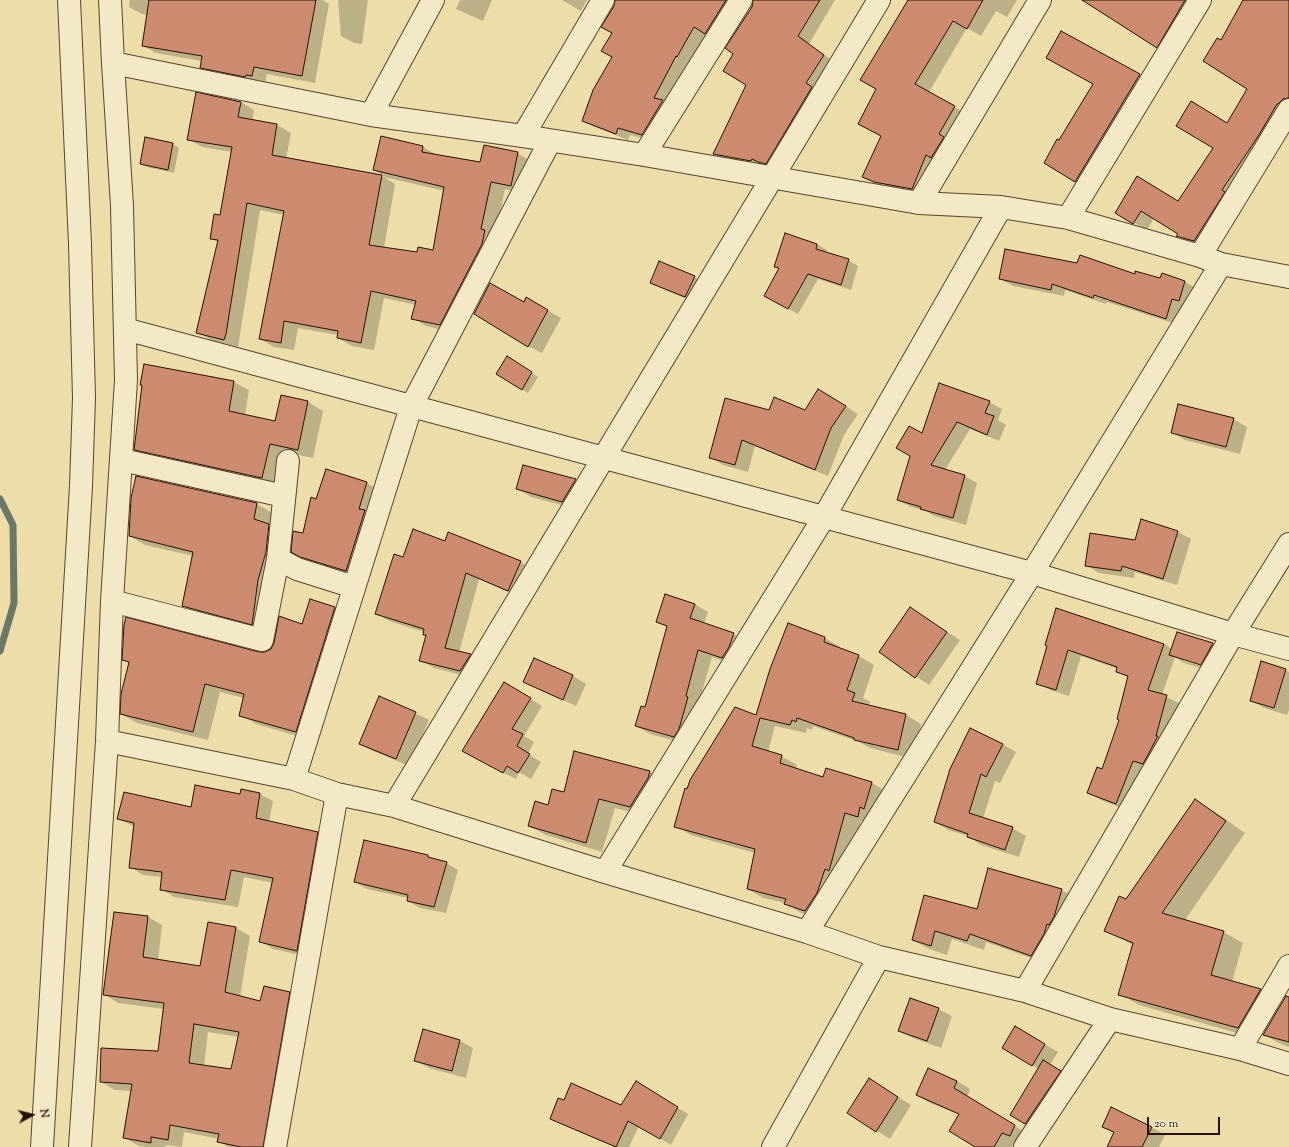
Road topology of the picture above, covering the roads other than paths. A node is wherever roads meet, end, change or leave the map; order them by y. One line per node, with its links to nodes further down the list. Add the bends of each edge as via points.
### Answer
1 (69, 0): 48 (street, via 84,398)
2 (110, 0): 9 (street)
3 (433, 0): 11 (street)
4 (603, 0): 12 (street)
5 (741, 0): 14 (street)
6 (879, 0): 15 (street)
7 (1040, 0): 16 (street)
8 (1200, 0): 18 (street)
9 (113, 63): 11 (street); 22 (street, via 122,206)
10 (1289, 110): 19 (street)
11 (371, 115): 12 (street)
12 (523, 136): 13 (street)
13 (550, 141): 14 (street); 23 (street)
14 (644, 155): 15 (street)
15 (772, 178): 16 (street); 24 (street)
16 (919, 203): 17 (street)
17 (1001, 208): 18 (street); 28 (street)
18 (1068, 218): 19 (street)
19 (1200, 256): 20 (street)
20 (1221, 264): 21 (street); 31 (street)
21 (1289, 277)
22 (125, 329): 23 (street); 25 (street, via 126,380)
23 (411, 407): 24 (street); 32 (street)
24 (603, 458): 28 (street); 39 (street)
25 (122, 460): 27 (street); 33 (street)
26 (288, 461): 27 (street)
27 (284, 496): 30 (street)
28 (824, 517): 31 (street); 40 (street)
29 (1289, 544): 34 (street)
30 (278, 559): 32 (street, via 297,569); 33 (street, via 262,640)
31 (1032, 573): 34 (street); 41 (street)
32 (354, 588): 37 (street)
33 (112, 601): 36 (street)
34 (1233, 634): 35 (street); 44 (street)
35 (1289, 649)
36 (107, 741): 37 (street); 49 (street)
37 (294, 779): 38 (street)
38 (337, 794): 39 (street); 50 (street)
39 (394, 806): 40 (street)
40 (605, 872): 41 (street)
41 (807, 932): 42 (street)
42 (879, 957): 44 (street); 51 (street)
43 (1289, 966): 46 (street)
44 (1025, 991): 45 (street)
45 (1110, 1019): 46 (street); 52 (street)
46 (1240, 1050): 47 (street)
47 (1289, 1064)
48 (42, 1147)
49 (80, 1147)
50 (275, 1147)
51 (773, 1147)
52 (1025, 1147)

